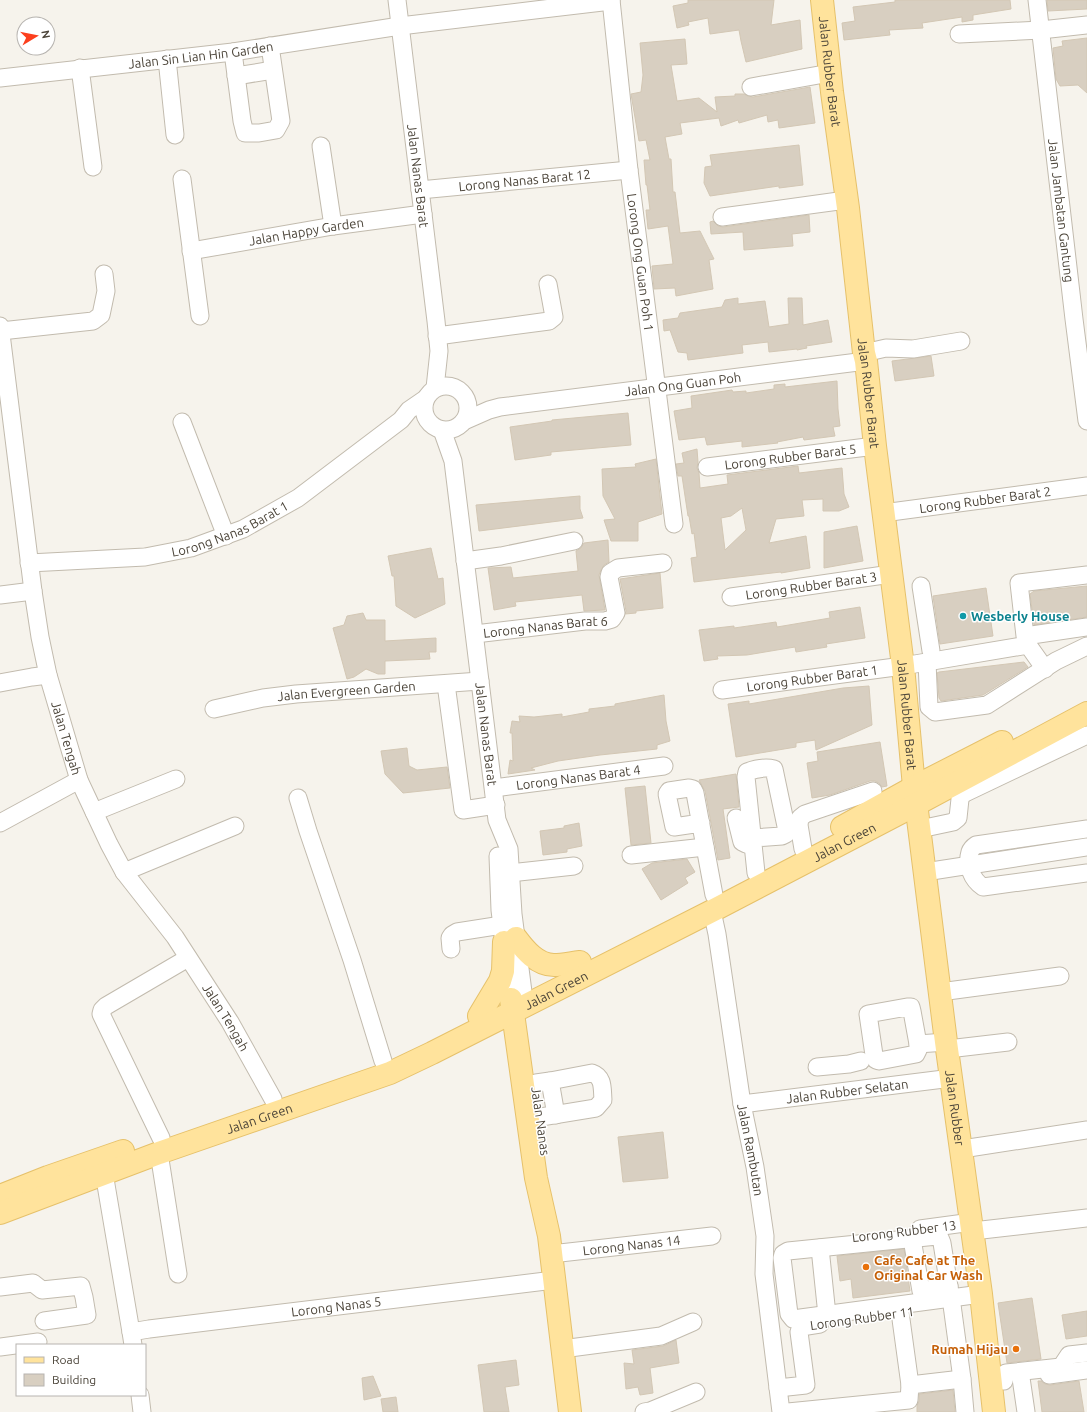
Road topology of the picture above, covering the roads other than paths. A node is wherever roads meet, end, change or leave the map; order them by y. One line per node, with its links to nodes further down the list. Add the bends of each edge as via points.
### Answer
1 (397, 0): 6 (street, Jalan Nanas Barat)
2 (611, 0): 6 (street, Jalan Sin Lian Hin Garden); 21 (street, Lorong Ong Guan Poh 1)
3 (822, 0): 14 (main road, Jalan Rubber Barat)
4 (1037, 0): 7 (street, Jalan Jambatan Gantung)
5 (1087, 25): 7 (street)
6 (400, 26): 9 (street, Jalan Sin Lian Hin Garden); 23 (street, Jalan Nanas Barat)
7 (1041, 30): 8 (street); 32 (street, Jalan Jambatan Gantung)
8 (958, 34)
9 (270, 46): 10 (street, Jalan Sin Lian Hin Garden); 13 (street)
10 (233, 52): 11 (street, Jalan Sin Lian Hin Garden); 15 (street)
11 (167, 59): 12 (street, Jalan Sin Lian Hin Garden); 18 (street)
12 (80, 68): 16 (street, Jalan Sin Lian Hin Garden); 20 (street)
13 (273, 70): 15 (street); 15 (street, via 281,121 276,130 259,133 245,133)
14 (830, 73): 17 (street); 24 (main road, Jalan Rubber Barat)
15 (236, 76)
16 (0, 78)
17 (751, 87)
18 (175, 135)
19 (321, 146): 27 (street)
20 (93, 166)
21 (629, 170): 23 (street, Lorong Nanas Barat 12); 38 (street, Lorong Ong Guan Poh 1)
22 (182, 180): 28 (street)
23 (420, 190): 25 (street, Jalan Nanas Barat)
24 (846, 200): 26 (street); 36 (main road, Jalan Rubber Barat)
25 (422, 214): 27 (street, Jalan Happy Garden); 35 (street, Jalan Nanas Barat)
26 (722, 216)
27 (333, 226): 28 (street, Jalan Happy Garden)
28 (191, 250): 31 (street)
29 (104, 274): 33 (street, via 106,291 101,315 93,320)
30 (548, 284): 35 (street, via 554,317 549,321)
31 (200, 316)
32 (1080, 318): 41 (street, Jalan Jambatan Gantung)
33 (0, 329): 37 (street, Jalan Tengah)
34 (961, 341): 36 (street, Jalan Ong Guan Poh, via 914,349 886,348)
35 (438, 344): 39 (street, Jalan Nanas Barat); 40 (street, Jalan Nanas Barat)
36 (865, 357): 38 (street, Jalan Ong Guan Poh); 49 (main road, Jalan Rubber Barat)
37 (3, 379): 58 (street, Jalan Tengah)
38 (656, 388): 42 (street, Jalan Ong Guan Poh); 54 (street, Lorong Ong Guan Poh 1)
39 (460, 391): 40 (street, via 450,386 442,386); 42 (street, Jalan Ong Guan Poh, via 486,404); 47 (street, via 467,400 468,408)
40 (430, 394): 43 (street, Lorong Nanas Barat 1, via 409,410); 44 (street, via 424,406)
41 (1086, 403): 45 (street, Jalan Jambatan Gantung)
42 (500, 407): 47 (street, Jalan Ong Guan Poh)
43 (401, 420): 44 (street); 55 (street, Lorong Nanas Barat 1, via 287,505 244,530)
44 (427, 420): 48 (street)
45 (1087, 421)
46 (182, 422): 55 (street)
47 (463, 423): 48 (street, via 449,430); 50 (street, Jalan Nanas Barat)
48 (442, 430): 50 (street, Jalan Nanas Barat)
49 (875, 446): 51 (street, Lorong Rubber Barat 5); 53 (main road, Jalan Rubber Barat)
50 (453, 461): 57 (street, Jalan Nanas Barat)
51 (707, 467)
52 (1087, 486): 53 (street, Lorong Rubber Barat 2)
53 (883, 513): 60 (main road, Jalan Rubber Barat)
54 (674, 524)
55 (226, 536): 58 (street, Lorong Nanas Barat 1, via 191,548 145,557)
56 (574, 541): 57 (street)
57 (466, 561): 67 (street, Jalan Nanas Barat)
58 (30, 563): 63 (street, Jalan Tengah)
59 (662, 563): 67 (street, Lorong Nanas Barat 6, via 618,568 610,572 616,613 612,619)
60 (891, 574): 65 (street, Lorong Rubber Barat 3); 72 (main road, Jalan Rubber Barat)
61 (1087, 575): 68 (street, via 1019,583)
62 (921, 586): 71 (street)
63 (33, 591): 64 (street); 74 (street, Jalan Tengah)
64 (0, 595)
65 (731, 597)
66 (1087, 627): 68 (street)
67 (475, 634): 75 (street, Jalan Nanas Barat)
68 (1026, 640): 71 (street); 73 (street)
69 (992, 643): 71 (street)
70 (1087, 646): 73 (street)
71 (929, 657): 72 (street, Lorong Rubber Barat 1); 73 (street, via 929,707 935,712 987,705)
72 (902, 660): 78 (street, Lorong Rubber Barat 1); 88 (main road, Jalan Rubber Barat)
73 (1045, 669)
74 (48, 675): 76 (street); 85 (street, Jalan Tengah)
75 (480, 681): 77 (street, Jalan Evergreen Garden); 86 (street, Jalan Nanas Barat)
76 (0, 683)
77 (446, 684): 80 (street, Jalan Evergreen Garden, via 296,694 263,698); 91 (street, via 463,810)
78 (722, 690)
79 (1087, 699): 88 (main road, Jalan Green)
80 (214, 709)
81 (1087, 713): 88 (main road, Jalan Green)
82 (1087, 735): 96 (street, via 963,794 958,818 953,822)
83 (664, 766): 86 (street, Lorong Nanas Barat 4)
84 (176, 779): 90 (street)
85 (79, 780): 90 (street, Jalan Tengah); 93 (street)
86 (494, 788): 91 (street, Jalan Nanas Barat)
87 (873, 791): 100 (street, via 805,814 800,818)
88 (916, 796): 96 (main road, Jalan Rubber); 100 (main road, Jalan Green); 109 (main road, Jalan Green)
89 (298, 798): 121 (street)
90 (94, 812): 104 (street, Jalan Tengah)
91 (497, 813): 106 (street, Jalan Nanas Barat, via 509,849); 110 (street, via 497,852)
92 (736, 818): 107 (street, via 742,842 752,842)
93 (0, 823)
94 (701, 823): 98 (street, Jalan Rambutan)
95 (235, 826): 104 (street)
96 (920, 829): 105 (main road, Jalan Rubber)
97 (1087, 829): 102 (street, via 976,845 970,850)
98 (705, 847): 101 (street); 109 (street, Jalan Rambutan)
99 (1087, 847): 102 (street)
100 (803, 849): 107 (main road, Jalan Green)
101 (631, 854)
102 (969, 865): 105 (street); 108 (street, via 972,876 983,887)
103 (574, 866): 106 (street)
104 (124, 872): 112 (street, Jalan Tengah)
105 (925, 872): 115 (main road, Jalan Rubber)
106 (510, 873): 110 (street, Jalan Nanas Barat)
107 (756, 873): 109 (main road, Jalan Green)
108 (1087, 873)
109 (713, 903): 113 (main road, Jalan Green); 116 (main road, Jalan Green); 127 (street, Jalan Rambutan)
110 (507, 935): 111 (street, via 457,932 450,938); 113 (main road, via 539,961 553,965); 116 (street); 117 (main road, via 500,981)
111 (451, 949)
112 (188, 958): 126 (street, Jalan Tengah, via 230,1022); 130 (street, via 106,1006 101,1014)
113 (580, 962): 116 (main road, Jalan Green)
114 (1060, 976): 115 (street)
115 (940, 992): 120 (main road, Jalan Rubber)
116 (518, 1002): 117 (main road, Jalan Green); 124 (main road, Jalan Nanas); 130 (main road, Jalan Green, via 432,1053 390,1073); 140 (main road, Jalan Nanas, via 536,1178)
117 (479, 1016): 121 (main road, Jalan Green)
118 (1008, 1042): 120 (street)
119 (918, 1044): 120 (street)
120 (947, 1046): 123 (main road, Jalan Rubber)
121 (383, 1061): 126 (main road, Jalan Green)
122 (817, 1067): 125 (street, via 855,1062)
123 (952, 1078): 125 (street, Jalan Rubber Selatan); 131 (main road, Jalan Rubber)
124 (543, 1082): 128 (main road, Jalan Nanas); 128 (street, via 592,1073 601,1079 603,1100 596,1108)
125 (854, 1090): 127 (street, Jalan Rubber Selatan)
126 (273, 1099): 130 (main road, Jalan Green)
127 (742, 1104): 163 (street, Jalan Rambutan, via 766,1236 764,1274)
128 (548, 1116): 140 (main road, Jalan Nanas)
129 (1087, 1130): 131 (street)
130 (160, 1145): 132 (main road, Jalan Green); 133 (main road, Jalan Green, via 48,1177); 142 (street)
131 (962, 1149): 136 (main road, Jalan Rubber)
132 (104, 1173): 134 (main road, Jalan Green); 152 (street)
133 (0, 1196)
134 (0, 1213)
135 (1087, 1218): 136 (street, Lorong Rubber 13)
136 (972, 1227): 138 (street, Lorong Rubber 13); 147 (main road, Jalan Rubber)
137 (712, 1236): 140 (street, Lorong Nanas 14)
138 (836, 1239)
139 (912, 1239): 141 (street); 145 (street); 146 (street, via 937,1236 940,1238)
140 (550, 1245): 143 (main road, Jalan Nanas)
141 (820, 1248): 149 (street); 149 (street, via 788,1252 783,1254 782,1258 789,1314 793,1320)
142 (178, 1274)
143 (554, 1280): 152 (street, Lorong Nanas 5); 157 (main road, Jalan Nanas)
144 (0, 1287): 150 (street, via 32,1283 42,1290 81,1286 87,1314)
145 (922, 1297): 146 (street); 149 (street)
146 (951, 1297): 147 (street, Lorong Rubber 11); 148 (street, Lorong Rubber 11); 161 (street)
147 (981, 1298): 162 (main road, Jalan Rubber)
148 (900, 1312): 163 (street, Lorong Rubber 11, via 801,1327 799,1332 806,1385); 166 (street)
149 (827, 1315)
150 (44, 1321)
151 (693, 1322): 157 (street, via 661,1336)
152 (132, 1338)
153 (38, 1342): 154 (street)
154 (23, 1344)
155 (16, 1345): 156 (street)
156 (0, 1347)
157 (562, 1349): 168 (main road, Jalan Nanas)
158 (1087, 1352): 162 (street, via 1069,1355 1062,1367 1006,1373)
159 (1087, 1370): 160 (street)
160 (1021, 1378): 162 (street); 174 (street)
161 (962, 1379): 166 (street); 172 (street)
162 (997, 1382): 173 (main road, Jalan Rubber)
163 (778, 1388): 170 (street, Jalan Rambutan)
164 (696, 1392): 169 (street)
165 (140, 1396): 167 (street)
166 (910, 1399): 171 (street)
167 (142, 1412)
168 (570, 1412)
169 (644, 1412)
170 (781, 1412)
171 (788, 1412)
172 (965, 1412)
173 (994, 1412)
174 (1026, 1412)

